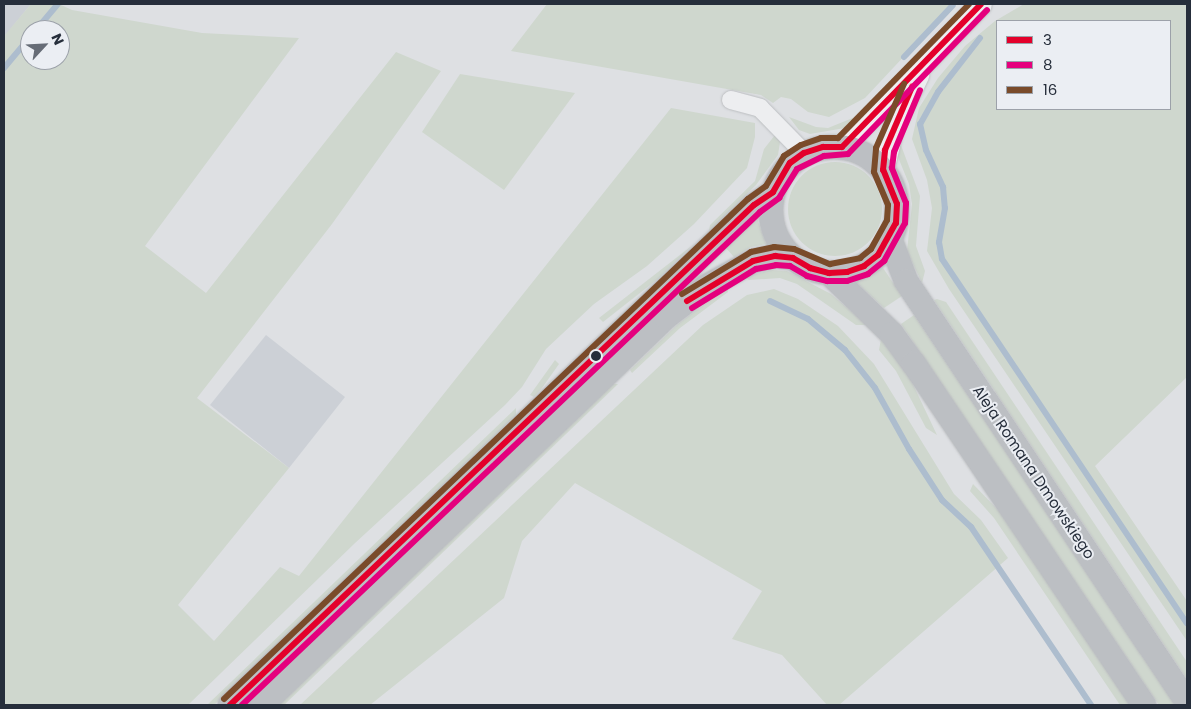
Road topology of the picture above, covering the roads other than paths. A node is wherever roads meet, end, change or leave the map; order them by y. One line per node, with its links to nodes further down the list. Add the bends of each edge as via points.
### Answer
1 (981, 4): 2 (street)
2 (924, 62): 4 (street); 6 (street, via 893,128)
3 (731, 100): 5 (street, via 760,108)
4 (842, 147): 5 (main road, via 823,147); 6 (main road, via 865,155)
5 (804, 154): 7 (main road, via 790,163)
6 (883, 170): 8 (main road, via 897,204 896,223)
7 (773, 192): 9 (main road, via 770,210 773,228); 12 (main road, via 754,205)
8 (890, 239): 10 (main road, via 864,266 847,272); 11 (main road, Aleja Romana Dmowskiego, via 906,281)
9 (793, 258): 10 (main road, via 810,268); 13 (main road, via 775,256 753,261 707,286 666,317)
10 (829, 273): 14 (main road, via 892,334 914,364)
11 (1187, 702)
12 (230, 705)
13 (262, 705)
14 (1144, 705)

